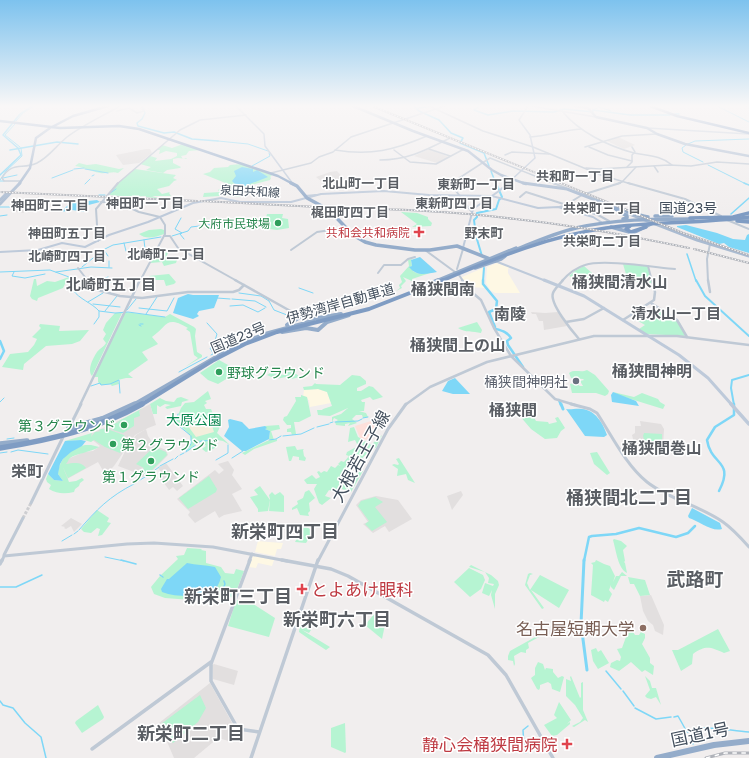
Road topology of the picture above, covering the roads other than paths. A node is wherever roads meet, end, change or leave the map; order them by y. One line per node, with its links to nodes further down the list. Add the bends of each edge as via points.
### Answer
1 (35, 141): 32 (main road)
2 (64, 141): 32 (street, via 38,162)
3 (166, 141): 55 (street, via 115,185)
4 (176, 141): 41 (highway)
5 (265, 141): 39 (main road, via 265,146)
6 (346, 141): 20 (street)
7 (414, 141): 21 (street)
8 (515, 141): 15 (street)
9 (531, 141): 15 (main road)
10 (604, 141): 14 (street)
11 (605, 141): 22 (street)
12 (679, 141): 26 (main road)
13 (443, 142): 18 (street); 19 (main road)
14 (589, 146): 16 (street); 30 (street, via 608,155)
15 (533, 147): 23 (main road); 24 (street)
16 (586, 147)
17 (632, 147): 22 (street)
18 (429, 148): 27 (street); 28 (street)
19 (465, 149): 27 (street); 31 (main road)
20 (335, 150): 21 (street, via 346,154 367,154); 39 (street, via 310,163)
21 (394, 150): 28 (street)
22 (634, 153): 30 (street); 34 (street, via 663,159)
23 (534, 154): 24 (street); 25 (street, via 512,152); 42 (main road, via 535,158)
24 (552, 155): 38 (street)
25 (505, 156)
26 (749, 156)
27 (450, 157): 28 (street, via 436,164 410,162)
28 (404, 158): 29 (street)
29 (380, 160)
30 (632, 160): 36 (street)
31 (483, 162): 42 (main road, via 496,173); 46 (street, via 490,158); 49 (street, via 453,182 453,187)
32 (30, 164): 43 (main road); 43 (street, via 10,168 2,178 4,181)
33 (749, 164): 34 (street, via 716,162 694,166)
34 (672, 165): 35 (street)
35 (654, 166): 37 (street); 40 (street)
36 (627, 167): 37 (street); 38 (street)
37 (636, 167): 44 (street)
38 (584, 168): 44 (street)
39 (284, 171): 41 (street); 45 (main road)
40 (658, 172)
41 (271, 173): 45 (highway)
42 (512, 179): 46 (main road); 51 (main road)
43 (20, 181): 54 (main road); 54 (main road)
44 (624, 182): 47 (street); 73 (street, via 686,199)
45 (294, 185): 50 (highway)
46 (567, 189): 47 (main road)
47 (586, 194): 56 (street); 57 (main road)
48 (318, 195): 49 (main road, 泉田共和線, via 394,191); 50 (main road, 泉田共和線); 53 (main road, 泉田共和線)
49 (459, 195): 51 (main road, 泉田共和線); 60 (street)
50 (305, 196): 53 (highway)
51 (492, 196): 58 (main road, 泉田共和線, via 538,208); 60 (main road)
52 (520, 197): 56 (street, via 526,192)
53 (309, 199): 61 (main road, 泉田共和線, via 291,202 210,199); 71 (highway, via 329,210)
54 (0, 202)
55 (101, 202): 61 (street, via 120,204); 75 (street, via 96,209)
56 (566, 205): 58 (street); 66 (street)
57 (609, 206): 59 (highway)
58 (558, 207): 69 (main road, 泉田共和線)
59 (620, 210): 66 (highway, via 627,218); 67 (main road); 67 (highway)
60 (471, 211): 78 (main road)
61 (160, 217): 74 (street, via 165,225); 75 (main road, 泉田共和線)
62 (749, 217): 63 (highway); 63 (highway, 国道23号); 64 (highway, 国道23号, via 736,220); 65 (highway); 65 (highway); 67 (highway, 伊勢湾岸自動車道, via 708,222); 68 (highway, 伊勢湾岸自動車道)
63 (690, 218): 67 (highway, 国道23号); 67 (highway, via 665,216)
64 (682, 219): 67 (highway, 国道23号); 67 (highway)
65 (730, 219): 67 (highway); 68 (highway)
66 (611, 222): 67 (highway, 国道23号); 70 (highway); 72 (highway, 国道23号)
67 (650, 222): 69 (highway, via 617,227); 69 (highway, via 633,233); 70 (highway); 70 (highway, via 633,232 621,226); 72 (highway, 国道23号, via 612,222); 77 (main road); 121 (highway, 伊勢湾岸自動車道, via 606,227 566,236 480,265 375,307 260,338 217,358 112,419 70,434)
68 (665, 222): 121 (highway, 伊勢湾岸自動車道, via 617,224 566,234 490,260 373,306 265,334 224,352 111,416 70,431)
69 (601, 223): 72 (highway)
70 (625, 223)
71 (346, 228): 79 (street, via 317,232); 80 (highway, via 357,238 372,244)
72 (576, 229): 76 (highway); 76 (highway, 国道23号)
73 (749, 229)
74 (164, 236): 97 (street, via 170,236 178,248); 100 (street)
75 (98, 241): 81 (main road, 泉田共和線, via 82,247 62,243 38,250)
76 (534, 242): 82 (highway, 国道23号); 86 (highway, 国道23号); 87 (highway, 国道23号)
77 (710, 244): 83 (main road); 99 (street, via 707,259)
78 (463, 248): 80 (highway, via 448,246); 86 (highway); 91 (street)
79 (291, 250)
80 (425, 250): 94 (street)
81 (0, 252)
82 (509, 253): 87 (highway, 国道23号); 88 (highway)
83 (749, 256)
84 (415, 257): 95 (street, via 408,259 401,266 384,265)
85 (508, 258): 88 (highway)
86 (486, 259): 87 (highway); 103 (highway, 国道23号, via 386,301)
87 (494, 259): 88 (highway); 93 (highway, 国道23号); 93 (highway); 98 (main road)
88 (501, 259)
89 (648, 266): 92 (street); 98 (street, via 601,262 588,264 572,271); 101 (street, via 655,296)
90 (78, 268): 100 (street, via 94,289)
91 (457, 269)
92 (675, 269)
93 (466, 271): 104 (highway, 国道23号, via 385,304)
94 (455, 272)
95 (378, 273)
96 (459, 275): 116 (street, via 467,288 481,300)
97 (244, 285): 100 (street, via 240,290 233,292 188,292); 105 (street)
98 (560, 285): 102 (main road); 109 (street, via 553,293 553,300)
99 (710, 292)
100 (131, 297): 119 (street)
101 (651, 303): 107 (street); 113 (street, via 679,320)
102 (604, 308): 107 (main road); 109 (street, via 588,318)
103 (341, 314): 105 (highway, via 313,318); 106 (highway, 国道23号)
104 (349, 315): 106 (highway, 国道23号); 111 (highway, via 327,322 318,330 306,328)
105 (299, 316): 108 (street); 110 (highway, via 290,324)
106 (330, 318): 110 (highway, 国道23号); 111 (highway, 国道23号)
107 (622, 320): 112 (main road)
108 (310, 322)
109 (566, 322): 114 (street)
110 (274, 331): 117 (highway, 国道23号, via 237,344 144,400)
111 (282, 332): 121 (highway, 国道23号, via 224,354 113,419 68,435)
112 (646, 335): 113 (street, 大根若王子線); 114 (street, 大根若王子線, via 605,335); 118 (main road, via 695,367 712,382)
113 (687, 337): 115 (street, 大根若王子線)
114 (580, 339): 116 (street, 大根若王子線)
115 (749, 345)
116 (511, 356): 124 (street, via 560,401 597,413 633,468 646,481 722,522 738,534); 128 (street, 大根若王子線, via 483,364 436,384 414,397 395,417)
117 (106, 418): 119 (highway); 121 (highway, 国道23号, via 76,429)
118 (749, 424)
119 (68, 429)
120 (63, 438): 122 (street)
121 (0, 446)
122 (31, 503)
123 (23, 518): 126 (street)
124 (749, 547)
125 (252, 554): 126 (street, via 213,547 134,543); 128 (street); 129 (street)
126 (4, 556): 127 (street)
127 (0, 564)
128 (315, 566): 130 (street, 大根若王子線); 134 (street, via 348,576 488,655 506,675)
129 (211, 662): 130 (street, via 211,681 238,728); 132 (street)
130 (259, 732): 133 (street, 大根若王子線)
131 (749, 741): 135 (highway, 国道1号, via 713,745)
132 (92, 749)
133 (251, 758)
134 (553, 758)
135 (657, 758)

